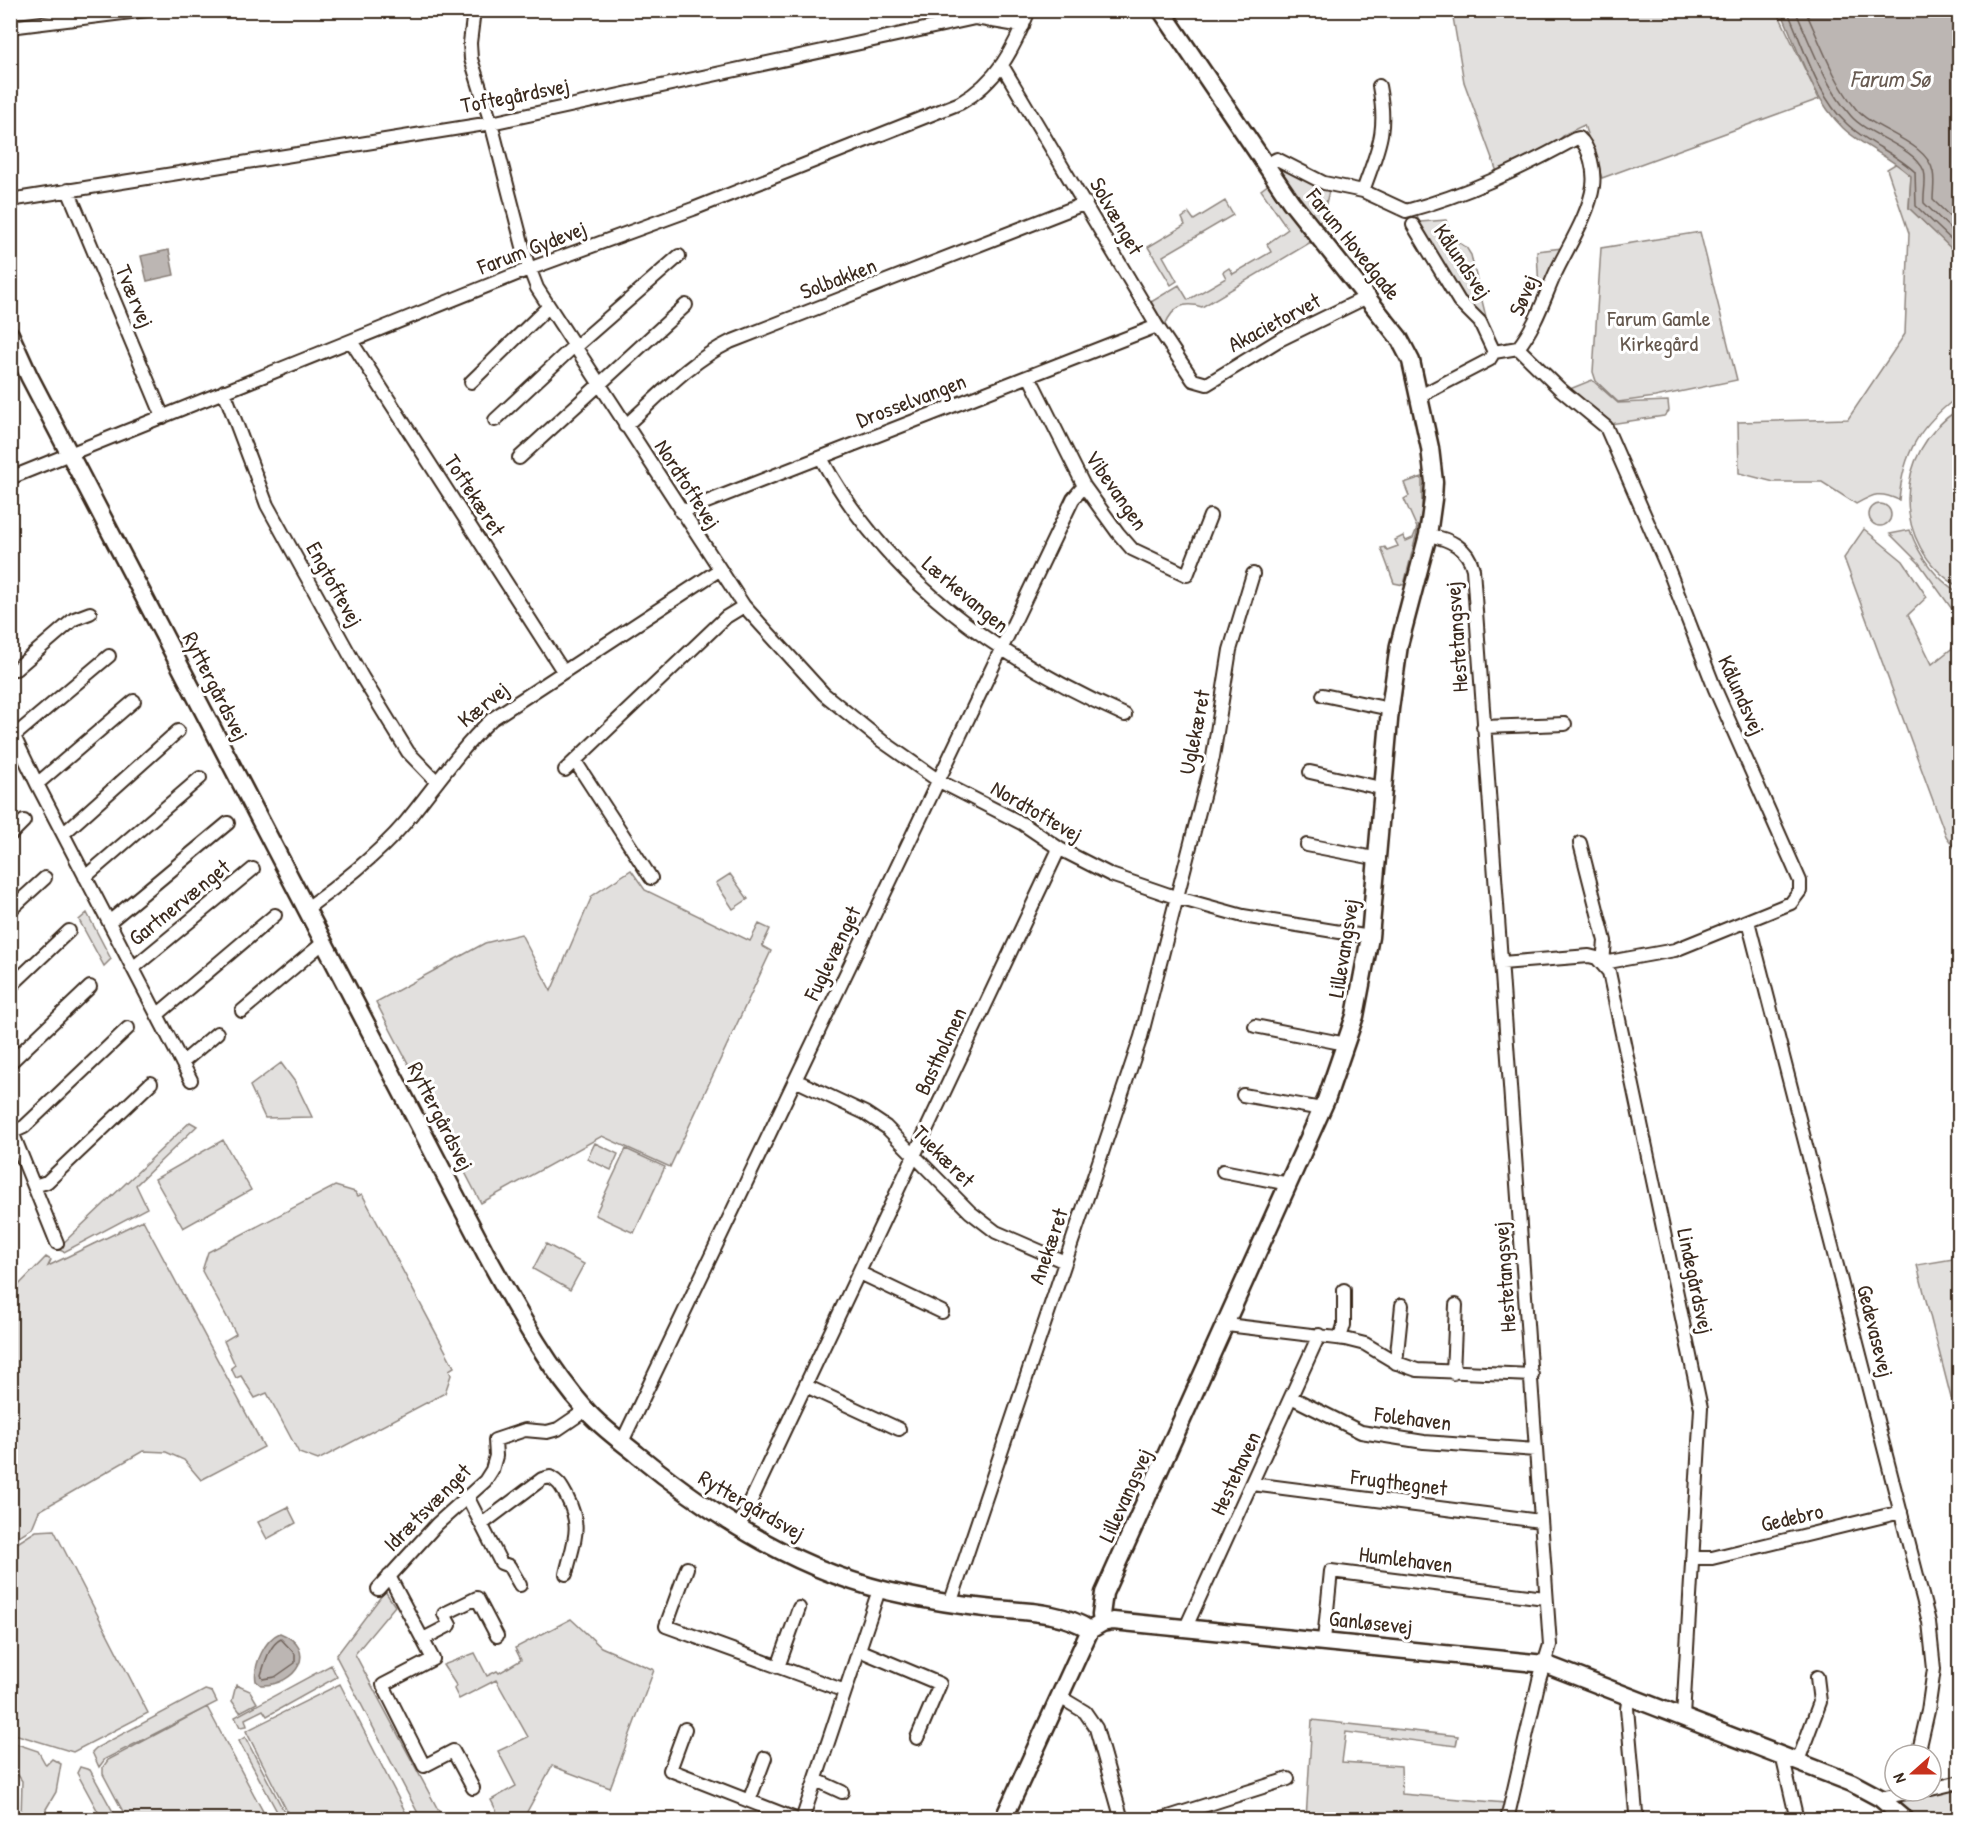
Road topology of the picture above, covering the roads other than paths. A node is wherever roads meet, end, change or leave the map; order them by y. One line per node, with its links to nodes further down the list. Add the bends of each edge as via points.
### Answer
1 (147, 10): 6 (street)
2 (474, 10): 9 (street, Nordtoftevej, via 471,59)
3 (1161, 10): 10 (street, Farum Hovedgade)
4 (1029, 11): 5 (street, Farum Gydevej)
5 (1023, 26): 7 (street, Farum Gydevej); 9 (street, Toftegårdsvej, via 975,18)
6 (10, 27)
7 (1003, 67): 14 (street, Solvænget); 18 (street, Farum Gydevej, via 987,85 960,104)
8 (1379, 86): 12 (street, via 1385,116)
9 (491, 123): 11 (street, Toftegårdsvej); 18 (street, Nordtoftevej)
10 (1267, 165): 12 (street, Kålundsvej, via 1277,159 1324,183); 19 (street, Farum Hovedgade, via 1291,202)
11 (68, 190): 13 (street, Toftegårdsvej); 34 (street, Tværvej)
12 (1363, 191): 15 (street, Kålundsvej)
13 (10, 200)
14 (1086, 203): 22 (street, Solvænget); 36 (street, Solbakken, via 730,342 689,368)
15 (1406, 212): 26 (street, Søvej, via 1485,185 1575,139 1584,143 1593,186 1538,319)
16 (1413, 225): 27 (street, Kålundsvej, via 1459,301 1480,321)
17 (679, 256): 25 (street)
18 (529, 269): 21 (street, Nordtoftevej); 24 (street, Farum Gydevej)
19 (1369, 296): 30 (street, Akacietorvet, via 1279,340 1207,384); 33 (street, Farum Hovedgade, via 1404,346)
20 (686, 305): 31 (street)
21 (548, 306): 25 (street, Nordtoftevej); 29 (street)
22 (1157, 326): 28 (street, Drosselvangen); 30 (street, Solvænget, via 1186,373)
23 (10, 334): 37 (street, Ryttergårdsvej)
24 (351, 341): 32 (street, Farum Gydevej); 52 (street, Toftekæret)
25 (575, 346): 31 (street, Nordtoftevej); 35 (street)
26 (1518, 348): 27 (street, Søvej); 83 (street, Kålundsvej, via 1606,427 1800,880 1800,891 1791,903)
27 (1494, 352): 33 (street, Søvej, via 1489,360)
28 (1029, 376): 39 (street, Drosselvangen); 41 (street, Vibevangen)
29 (471, 382)
30 (1199, 383)
31 (599, 385): 36 (street, Nordtoftevej); 38 (street)
32 (224, 391): 34 (street, Farum Gydevej); 64 (street, Engtoftevej, via 267,505 362,677 408,752)
33 (1420, 396): 44 (street, Farum Hovedgade, via 1434,482)
34 (163, 417): 37 (street, Farum Gydevej)
35 (495, 420)
36 (626, 426): 42 (street, Nordtoftevej)
37 (70, 454): 40 (street, Farum Gydevej); 80 (street, Ryttergårdsvej)
38 (519, 458)
39 (821, 458): 42 (street, Drosselvangen); 49 (street, Lærkevangen, via 872,536 910,577)
40 (10, 478)
41 (1084, 486): 43 (street, Vibevangen, via 1132,549 1187,575); 49 (street, Fuglevænget, via 1073,499)
42 (681, 512): 45 (street, Nordtoftevej)
43 (1210, 516)
44 (1428, 535): 55 (street, Lillevangsvej, via 1399,645); 58 (street, Hestetangsvej, via 1457,545 1470,557)
45 (719, 570): 47 (street, Nordtoftevej); 52 (street, Kærvej)
46 (1252, 574): 79 (street, Uglekæret, via 1230,650 1213,757)
47 (744, 606): 63 (street, Nordtoftevej, via 824,694); 78 (street, via 726,617 570,766)
48 (90, 613): 51 (street, via 74,619 16,669)
49 (1002, 651): 56 (street, Lærkevangen); 63 (street, Fuglevænget)
50 (109, 656): 60 (street, Gartnervænget)
51 (10, 669)
52 (563, 671): 64 (street, Kærvej, via 492,719)
53 (1323, 695): 55 (street)
54 (134, 700): 65 (street)
55 (1390, 709): 66 (street, Lillevangsvej)
56 (1125, 715)
57 (1565, 724): 58 (street)
58 (1483, 727): 88 (street, Hestetangsvej)
59 (178, 731): 69 (street)
60 (12, 732): 65 (street, Gartnervænget)
61 (1310, 772): 66 (street)
62 (200, 778): 76 (street)
63 (939, 781): 73 (street, Nordtoftevej, via 1023,824); 102 (street, Fuglevænget)
64 (437, 783): 80 (street, Kærvej, via 402,826)
65 (37, 784): 69 (street, Gartnervænget)
66 (1385, 789): 74 (street, Lillevangsvej)
67 (24, 821): 70 (street)
68 (228, 823): 84 (street, Gartnervænget)
69 (63, 834): 76 (street, Gartnervænget)
70 (10, 835)
71 (1581, 843): 89 (street, via 1605,941)
72 (1307, 845): 74 (street)
73 (1059, 849): 79 (street, Nordtoftevej, via 1111,875); 107 (street, Bastholmen)
74 (1379, 859): 86 (street, Lillevangsvej)
75 (253, 869): 90 (street, Gartnervænget)
76 (85, 877): 84 (street, Gartnervænget)
77 (45, 878): 81 (street)
78 (651, 878)
79 (1178, 898): 86 (street, Nordtoftevej, via 1243,916); 112 (street, Anekæret, via 1141,1037)
80 (306, 909): 87 (street, Ryttergårdsvej)
81 (10, 910)
82 (274, 915): 94 (street)
83 (1748, 921): 89 (street, Kålundsvej, via 1675,950); 132 (street, Gedevasevej)
84 (109, 922): 90 (street, Gartnervænget)
85 (69, 931): 91 (street)
86 (1370, 937): 98 (street, Lillevangsvej)
87 (324, 942): 93 (street); 126 (street, Ryttergårdsvej, via 524,1321)
88 (1502, 963): 89 (street, via 1589,956); 123 (street, Hestetangsvej)
89 (1603, 963): 136 (street, Lindegårdsvej, via 1609,972 1699,1392)
90 (133, 968): 94 (street, Gartnervænget)
91 (10, 987)
92 (90, 987): 99 (street)
93 (242, 1011)
94 (158, 1015): 100 (street, Gartnervænget)
95 (1255, 1026): 98 (street)
96 (128, 1028): 106 (street, via 24,1127)
97 (217, 1033): 100 (street)
98 (1346, 1044): 105 (street, Lillevangsvej)
99 (10, 1063)
100 (182, 1063): 101 (street, Gartnervænget)
101 (191, 1080)
102 (795, 1080): 107 (street, Tuekæret, via 865,1113 886,1127); 128 (street, Fuglevænget)
103 (151, 1083): 110 (street, via 47,1182)
104 (1243, 1095): 105 (street)
105 (1322, 1109): 109 (street, Lillevangsvej)
106 (11, 1129): 110 (street)
107 (913, 1155): 112 (street, Tuekæret, via 970,1212 996,1232); 113 (street, Bastholmen)
108 (1223, 1171): 109 (street)
109 (1289, 1184): 118 (street, Lillevangsvej)
110 (34, 1186): 111 (street)
111 (57, 1243)
112 (1065, 1262): 144 (street, Anekæret)
113 (860, 1273): 117 (street); 124 (street, Bastholmen)
114 (1344, 1290): 120 (street)
115 (1402, 1305): 121 (street)
116 (1456, 1305): 122 (street)
117 (942, 1312)
118 (1227, 1325): 119 (street); 146 (street, Lillevangsvej, via 1104,1593)
119 (1319, 1335): 120 (street); 125 (street, Hestehaven)
120 (1340, 1338): 121 (street, via 1365,1344)
121 (1396, 1363): 122 (street, via 1417,1370)
122 (1453, 1373): 123 (street)
123 (1532, 1375): 129 (street, Hestetangsvej)
124 (806, 1386): 127 (street); 135 (street, Bastholmen)
125 (1293, 1398): 129 (street, Folehaven, via 1361,1432 1424,1442); 130 (street, Hestehaven)
126 (586, 1410): 128 (street, Ryttergårdsvej); 131 (street, Idrætsvænget, via 558,1429 525,1430 495,1440 492,1470)
127 (898, 1429)
128 (622, 1442): 135 (street, Ryttergårdsvej, via 689,1496)
129 (1536, 1450): 133 (street, Hestetangsvej)
130 (1252, 1484): 133 (street, Frugthegnet); 147 (street, Hestehaven)
131 (467, 1496): 134 (street); 139 (street, Idrætsvænget)
132 (1901, 1512): 136 (street, Gedebro, via 1712,1558); 161 (street, Gedevasevej, via 1929,1622 1934,1668)
133 (1540, 1521): 143 (street, Hestetangsvej)
134 (482, 1524): 138 (street, via 542,1479 558,1481 577,1518); 140 (street, via 501,1563 509,1566)
135 (738, 1528): 142 (street, Ryttergårdsvej, via 806,1562)
136 (1692, 1558): 158 (street, Lindegårdsvej)
137 (687, 1568): 153 (street, via 666,1626)
138 (566, 1574)
139 (389, 1576): 141 (street, Idrætsvænget); 149 (street)
140 (520, 1585)
141 (378, 1589)
142 (879, 1590): 144 (street, Ryttergårdsvej); 151 (street)
143 (1545, 1598): 150 (street, Humlehaven, via 1331,1571); 152 (street, Hestetangsvej, via 1550,1645)
144 (950, 1604): 146 (street, Ryttergårdsvej, via 1068,1617)
145 (799, 1608): 153 (street)
146 (1096, 1626): 147 (street, Ganløsevej, via 1120,1621); 157 (street, Lillevangsvej)
147 (1186, 1627): 150 (street, Ganløsevej)
148 (497, 1636): 149 (street, via 477,1598 444,1614 450,1625)
149 (423, 1639): 168 (street, via 433,1659 383,1686 424,1766 453,1751)
150 (1324, 1640): 152 (street, Ganløsevej)
151 (859, 1650): 155 (street); 160 (street, via 940,1684)
152 (1545, 1664): 156 (street, Ganløsevej); 178 (street, Hestetangsvej)
153 (778, 1667): 155 (street)
154 (1817, 1677): 163 (street, via 1820,1702)
155 (845, 1691): 165 (street)
156 (1629, 1696): 158 (street, Ganløsevej); 173 (street)
157 (1060, 1697): 175 (street, Lillevangsvej); 176 (street, via 1084,1712 1096,1728)
158 (1683, 1717): 163 (street, Ganløsevej)
159 (685, 1729): 172 (street, via 670,1770)
160 (917, 1738)
161 (1920, 1743)
162 (765, 1758): 172 (street)
163 (1790, 1758): 171 (street, Ganløsevej); 179 (street)
164 (1288, 1779): 177 (street)
165 (816, 1780): 169 (street); 174 (street)
166 (1959, 1782): 167 (street)
167 (1943, 1786)
168 (473, 1788)
169 (842, 1792)
170 (1883, 1797): 171 (street)
171 (1880, 1798): 180 (street, Ganløsevej)
172 (749, 1801): 174 (street)
173 (1636, 1813)
174 (800, 1820)
175 (1003, 1820)
176 (1122, 1820)
177 (1159, 1820)
178 (1507, 1820)
179 (1797, 1820)
180 (1906, 1820)

